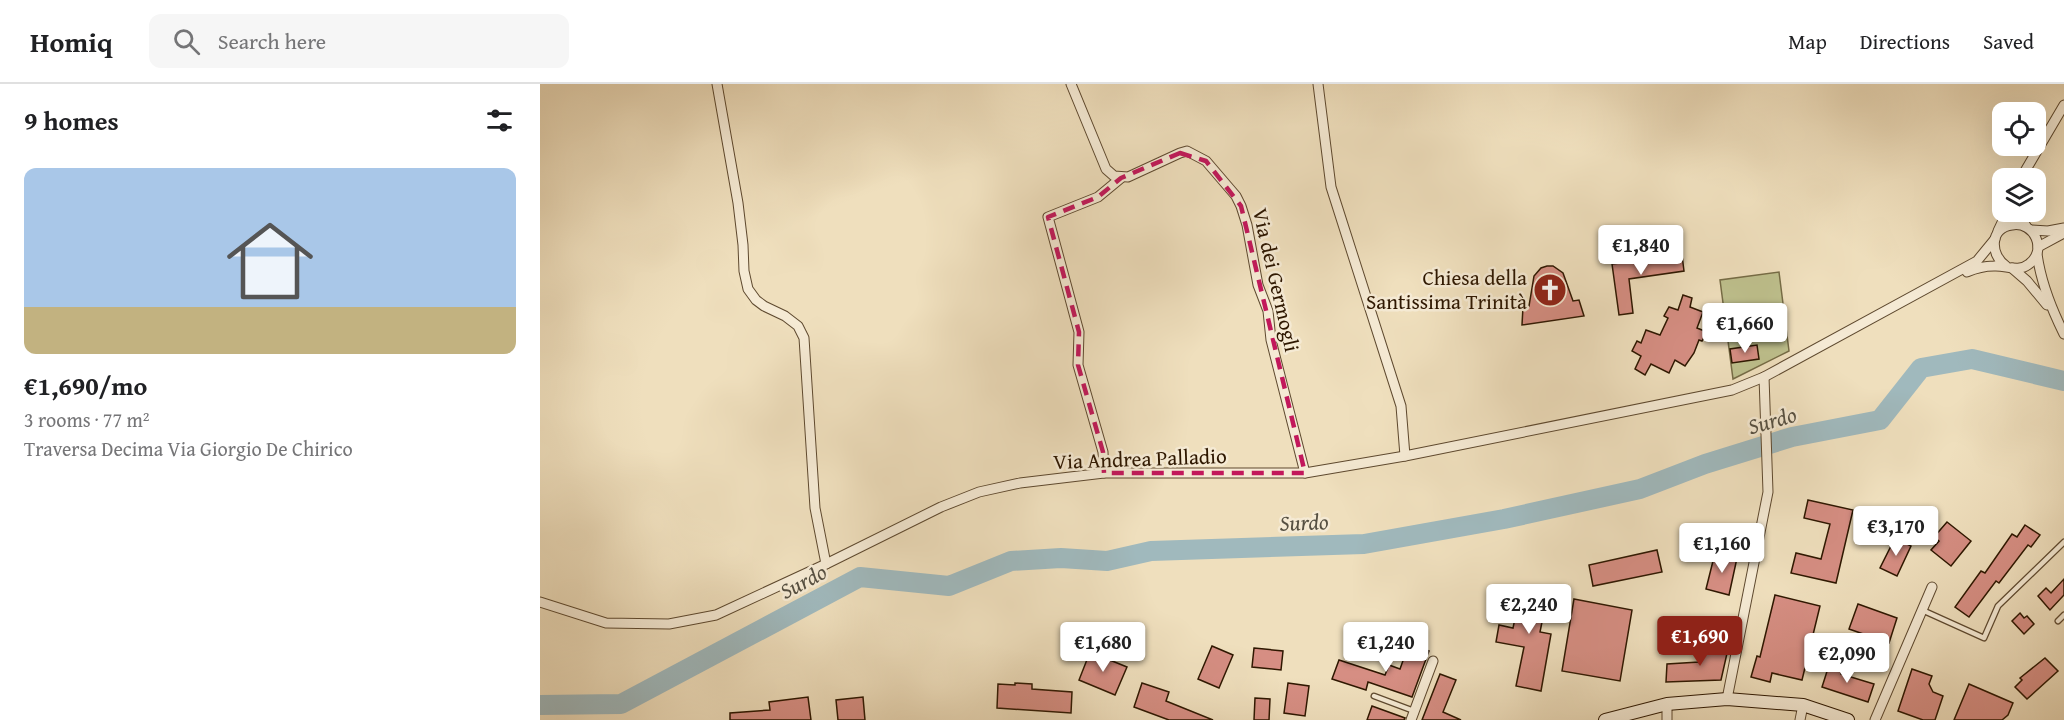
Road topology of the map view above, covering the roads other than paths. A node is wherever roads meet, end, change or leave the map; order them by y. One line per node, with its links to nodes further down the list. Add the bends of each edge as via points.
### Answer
1 (717, 84): 23 (street, via 748,289 764,306 798,326 804,338 815,508)
2 (1071, 84): 6 (street, via 1106,169)
3 (1318, 84): 19 (street, via 1331,187 1401,406)
4 (2064, 105): 5 (street)
5 (2026, 168)
6 (1120, 177): 20 (street, via 1098,197 1048,217 1079,332 1078,364 1103,452); 21 (street, Via dei Germogli, via 1187,152 1206,161 1236,196 1268,311 1271,340)
7 (2002, 222): 12 (street)
8 (2024, 222): 9 (street)
9 (2029, 228): 10 (street); 12 (street, via 2013,224); 13 (street)
10 (2064, 228)
11 (2064, 233): 13 (street)
12 (1996, 236): 14 (street, via 1996,258); 15 (street, via 1977,261)
13 (2038, 250): 14 (street, via 2024,267); 16 (street, via 2040,274)
14 (2009, 267): 15 (street, via 1981,267); 16 (street, via 2027,281)
15 (1942, 281): 18 (street, Via Andrea Palladio)
16 (2052, 312): 17 (street)
17 (2064, 334)
18 (1764, 377): 19 (street, Via Andrea Palladio, via 1732,390 1692,399); 31 (street, via 1768,492)
19 (1405, 456): 21 (street, Via Andrea Palladio)
20 (1104, 473): 21 (street, Via Andrea Palladio); 23 (street, Via Andrea Palladio, via 979,492)
21 (1305, 473)
22 (2064, 543): 26 (lane, via 1998,606 1984,638)
23 (826, 564): 25 (street, Via Andrea Palladio, via 716,615 669,624 606,623)
24 (1932, 587): 26 (street)
25 (540, 602)
26 (1922, 610): 39 (street)
27 (2064, 615): 28 (lane)
28 (2058, 621)
29 (1433, 661): 34 (street)
30 (1374, 696): 34 (lane)
31 (1727, 699): 32 (main road); 33 (main road)
32 (1667, 704): 35 (main road); 36 (street)
33 (1803, 705): 37 (street); 38 (main road)
34 (1412, 716)
35 (1605, 720)
36 (1667, 720)
37 (1800, 720)
38 (1848, 720)
39 (1875, 720)

